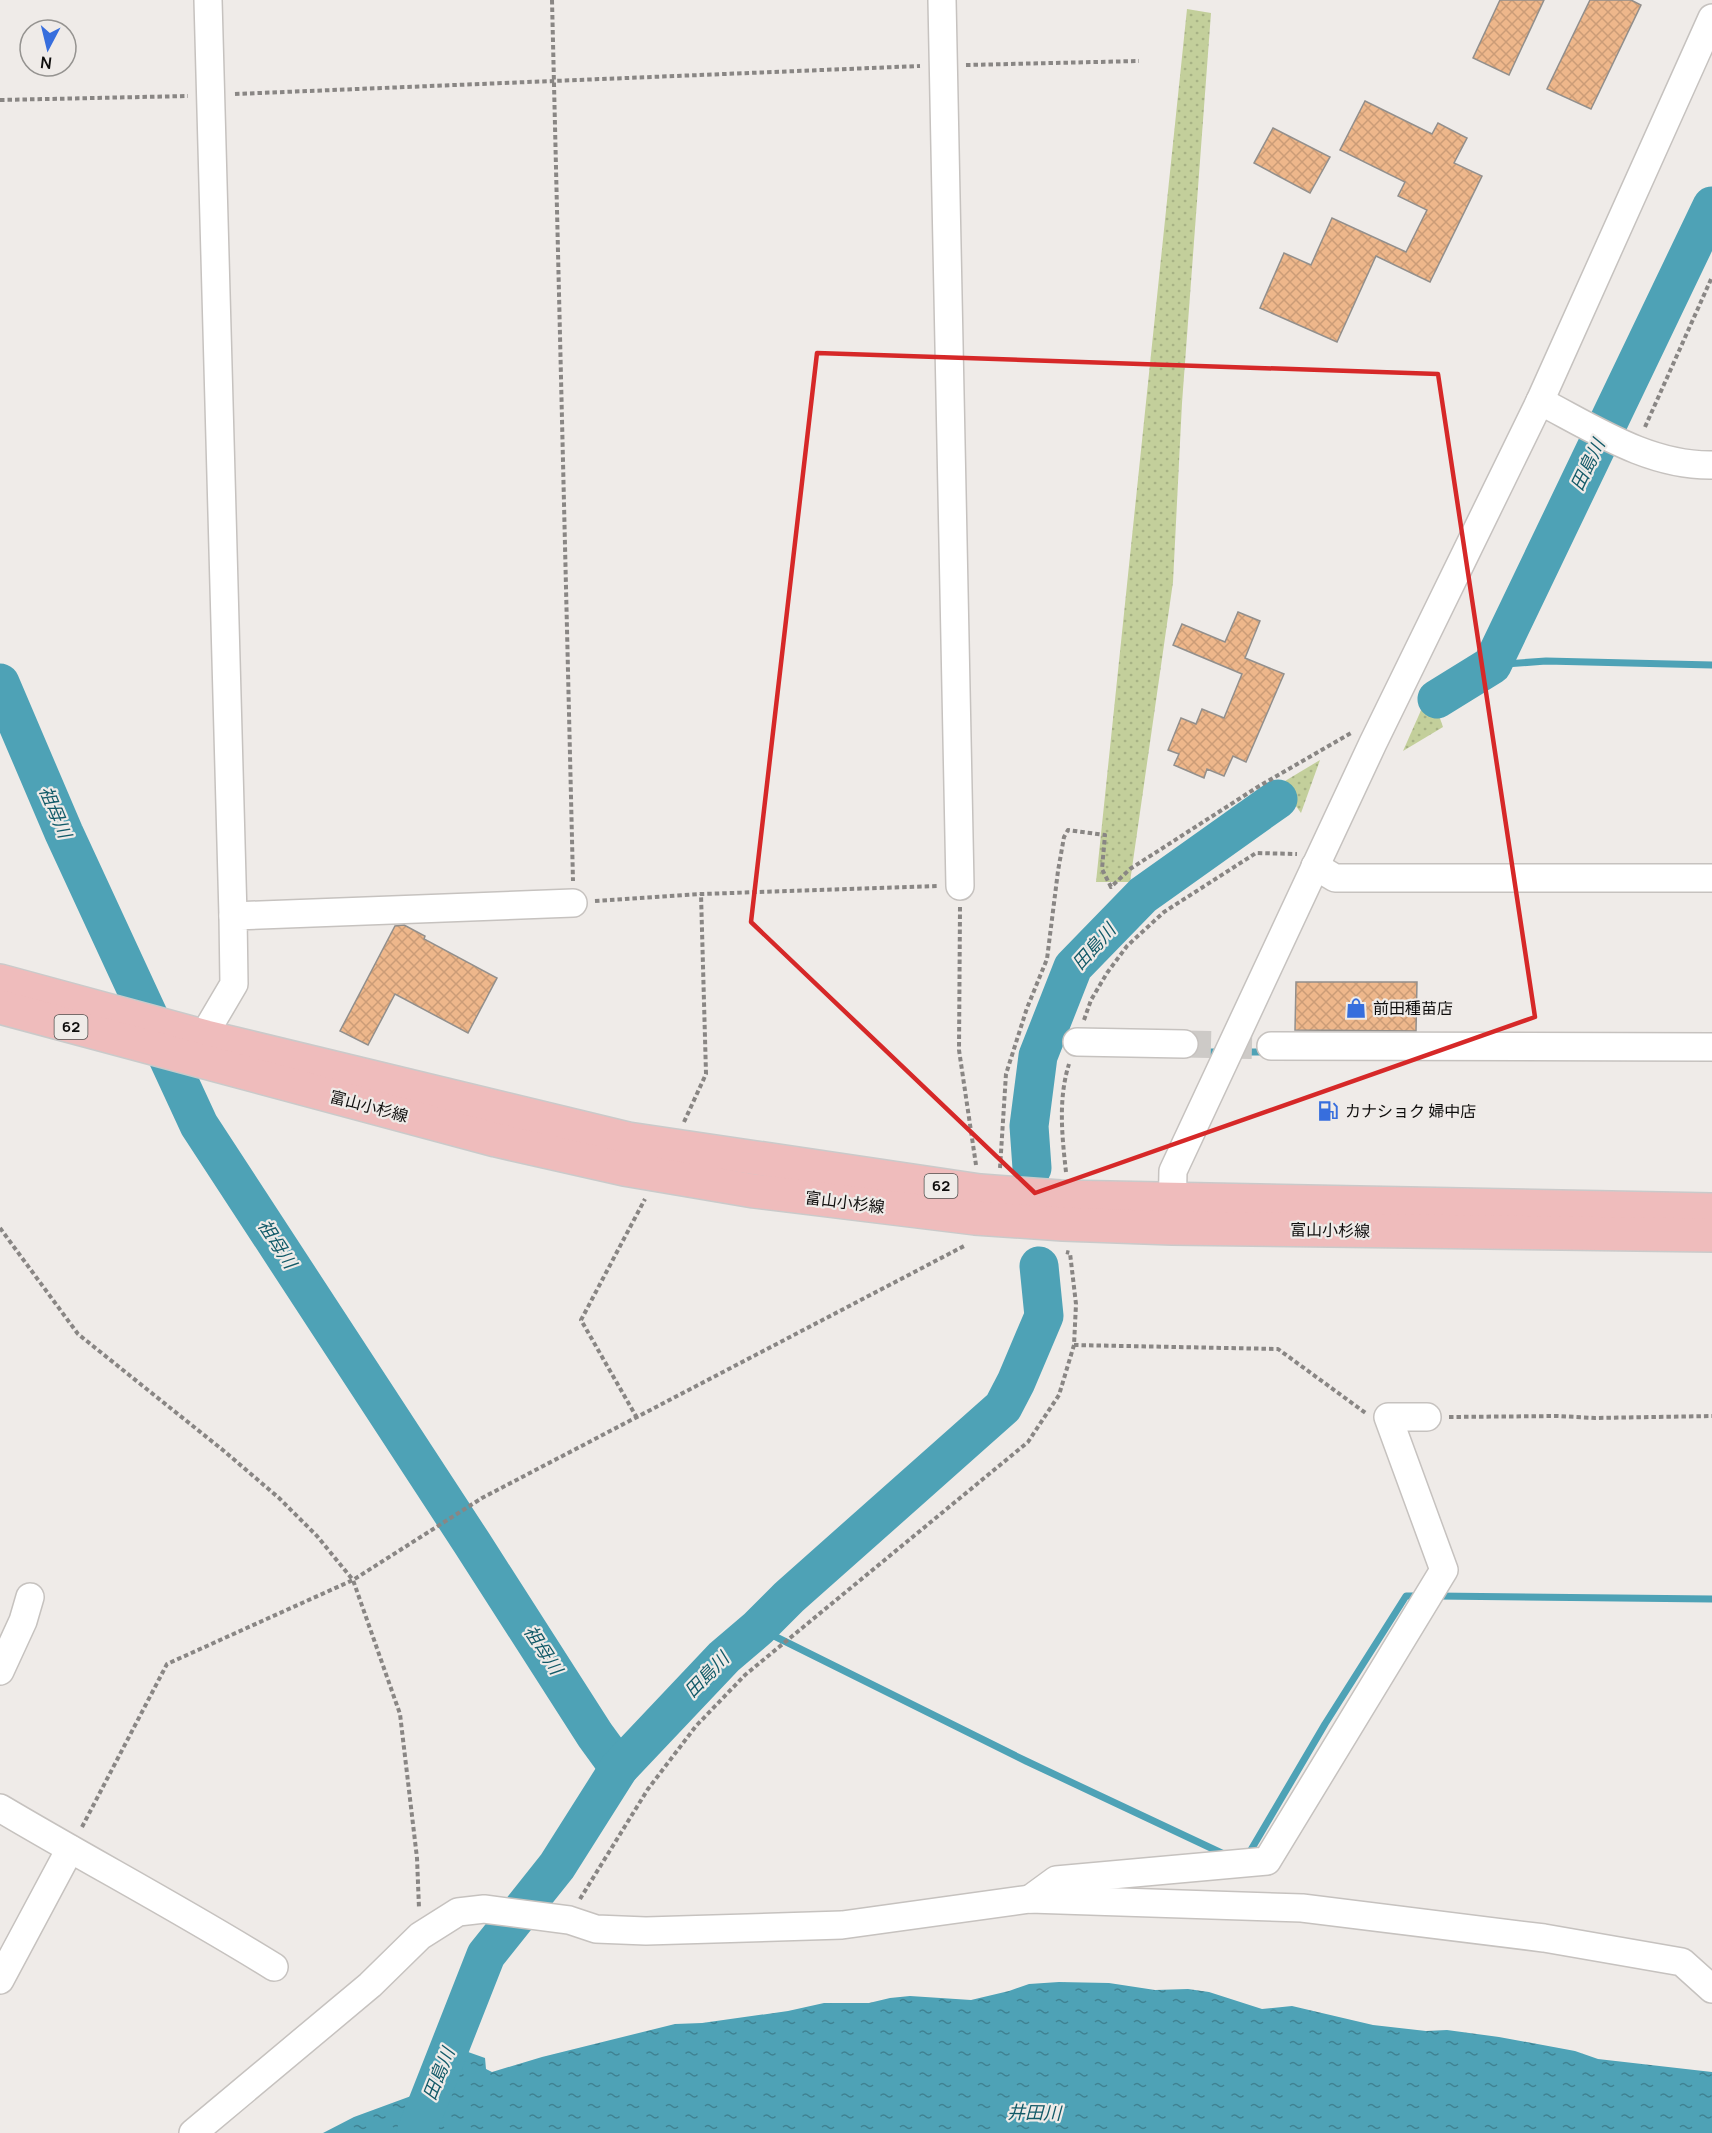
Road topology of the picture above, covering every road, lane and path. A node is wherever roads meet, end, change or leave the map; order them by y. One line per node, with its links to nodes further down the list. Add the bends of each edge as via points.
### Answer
1 (208, 0): 8 (street)
2 (552, 0): 7 (path)
3 (942, 0): 6 (street)
4 (1712, 18): 11 (street)
5 (1139, 61): 6 (path)
6 (944, 65): 7 (path); 17 (street)
7 (554, 81): 8 (path); 19 (path)
8 (210, 95): 9 (path); 20 (street)
9 (0, 100)
10 (1712, 277): 12 (path)
11 (1540, 401): 12 (street); 14 (street)
12 (1629, 447): 13 (street, via 1665,460)
13 (1712, 465)
14 (1373, 743): 15 (street); 30 (path, via 1351,733 1256,788 1130,869 1111,887 1102,869 1105,835 1068,830 1058,871 1047,959 1006,1074)
15 (1315, 866): 16 (street, via 1335,878); 23 (path, via 1297,854 1256,853 1164,912 1126,946 1107,973 1091,1000); 33 (street, via 1173,1171)
16 (1712, 878)
17 (960, 886): 18 (path); 30 (path, via 959,1050)
18 (701, 894): 19 (path); 28 (path, via 706,1074)
19 (573, 903): 20 (street)
20 (233, 916): 24 (street, via 234,984)
21 (0, 981): 24 (main road, 富山小杉線 / 62, via 125,1016)
22 (0, 1007): 24 (main road, 富山小杉線 / 62, via 141,1046)
23 (1077, 1042): 25 (street); 31 (path, via 1065,1077 1061,1124)
24 (197, 1043): 30 (main road, 富山小杉線 / 62, via 628,1139); 33 (main road, 富山小杉線 / 62, via 496,1140 624,1169 754,1191 975,1218)
25 (1184, 1044)
26 (1270, 1046): 27 (street)
27 (1712, 1047)
28 (683, 1126)
29 (649, 1190): 42 (path, via 580,1320)
30 (990, 1192): 31 (main road, 富山小杉線 / 62)
31 (1068, 1197): 33 (main road, 富山小杉線 / 62)
32 (1712, 1210): 33 (main road, 富山小杉線 / 62)
33 (1172, 1213): 35 (main road, 富山小杉線 / 62)
34 (0, 1228): 43 (path, via 78,1334 279,1498)
35 (1712, 1235)
36 (969, 1243): 42 (path)
37 (1059, 1252): 38 (path, via 1070,1253 1076,1304)
38 (1074, 1345): 40 (path, via 1278,1349 1369,1417); 49 (path, via 1059,1395 1028,1443 745,1675 696,1726 648,1789)
39 (1712, 1416): 41 (path)
40 (1388, 1417): 41 (street); 48 (street, via 1444,1570 1267,1861 1056,1880)
41 (1427, 1417)
42 (637, 1418): 43 (path, via 482,1498)
43 (353, 1580): 47 (path, via 167,1664); 50 (path, via 400,1714 417,1858)
44 (30, 1597): 45 (street)
45 (0, 1671)
46 (0, 1808): 47 (street)
47 (70, 1849): 51 (street); 52 (street)
48 (1030, 1899): 49 (street, via 842,1925 646,1931 596,1929); 53 (street, via 1302,1908 1544,1938 1682,1962)
49 (569, 1920): 50 (street, via 484,1909 458,1912)
50 (420, 1936): 54 (street, via 370,1985)
51 (274, 1967)
52 (0, 1980)
53 (1712, 1989)
54 (193, 2133)

